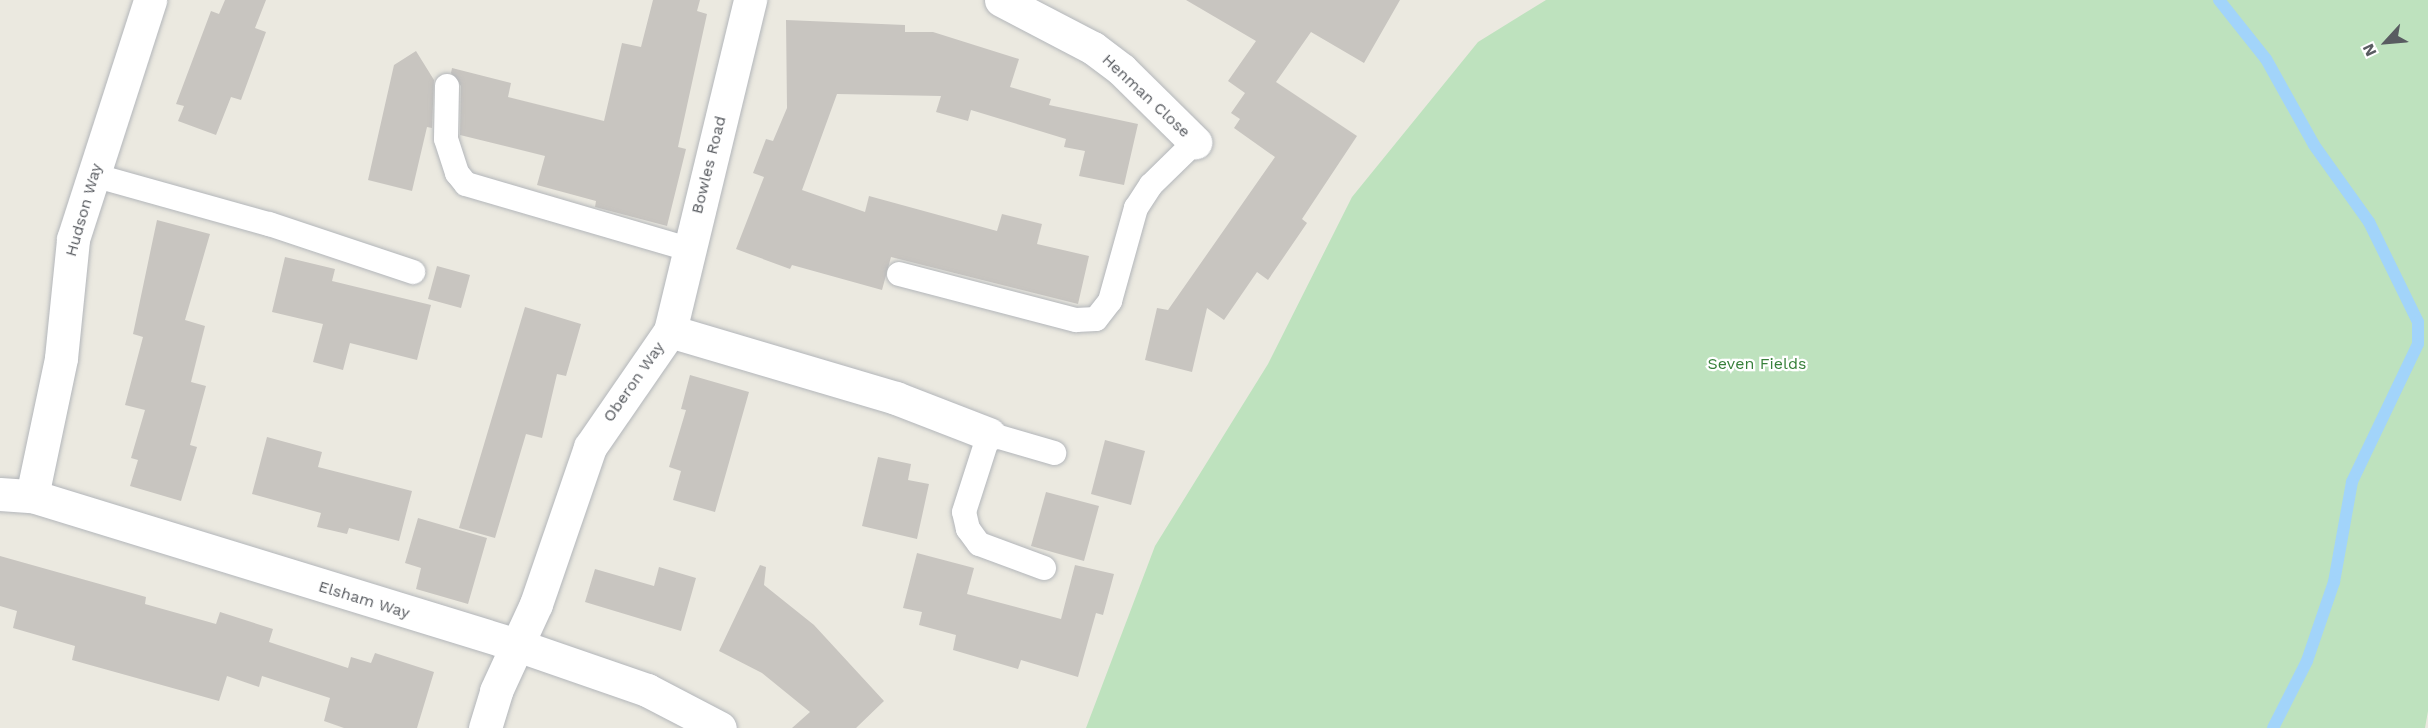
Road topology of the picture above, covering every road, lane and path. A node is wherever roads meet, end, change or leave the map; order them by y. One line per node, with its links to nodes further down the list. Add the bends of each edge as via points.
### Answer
1 (150, 0): 6 (street, Hudson Way)
2 (750, 0): 7 (street, Bowles Road)
3 (1001, 0): 5 (street, Henman Close, via 1093,48 1122,69)
4 (447, 86): 7 (lane, via 446,139 457,173 466,184)
5 (1195, 142): 9 (lane, via 1151,185 1136,208 1110,301 1096,319 1076,320)
6 (93, 175): 8 (lane, via 268,224); 14 (street, Hudson Way, via 72,239 61,358)
7 (689, 249): 10 (street, Bowles Road)
8 (413, 272)
9 (899, 274)
10 (670, 331): 11 (street, Oberon Way, via 896,398); 16 (street, Oberon Way, via 590,447 536,604)
11 (989, 434): 12 (lane); 15 (lane, via 964,512 968,529 979,544)
12 (1053, 453)
13 (0, 494): 14 (street, Elsham Way)
14 (32, 496): 16 (street, Elsham Way)
15 (1044, 568)
16 (517, 645): 17 (street, Oberon Way); 18 (street, Elsham Way, via 646,690)
17 (485, 728)
18 (720, 728)

